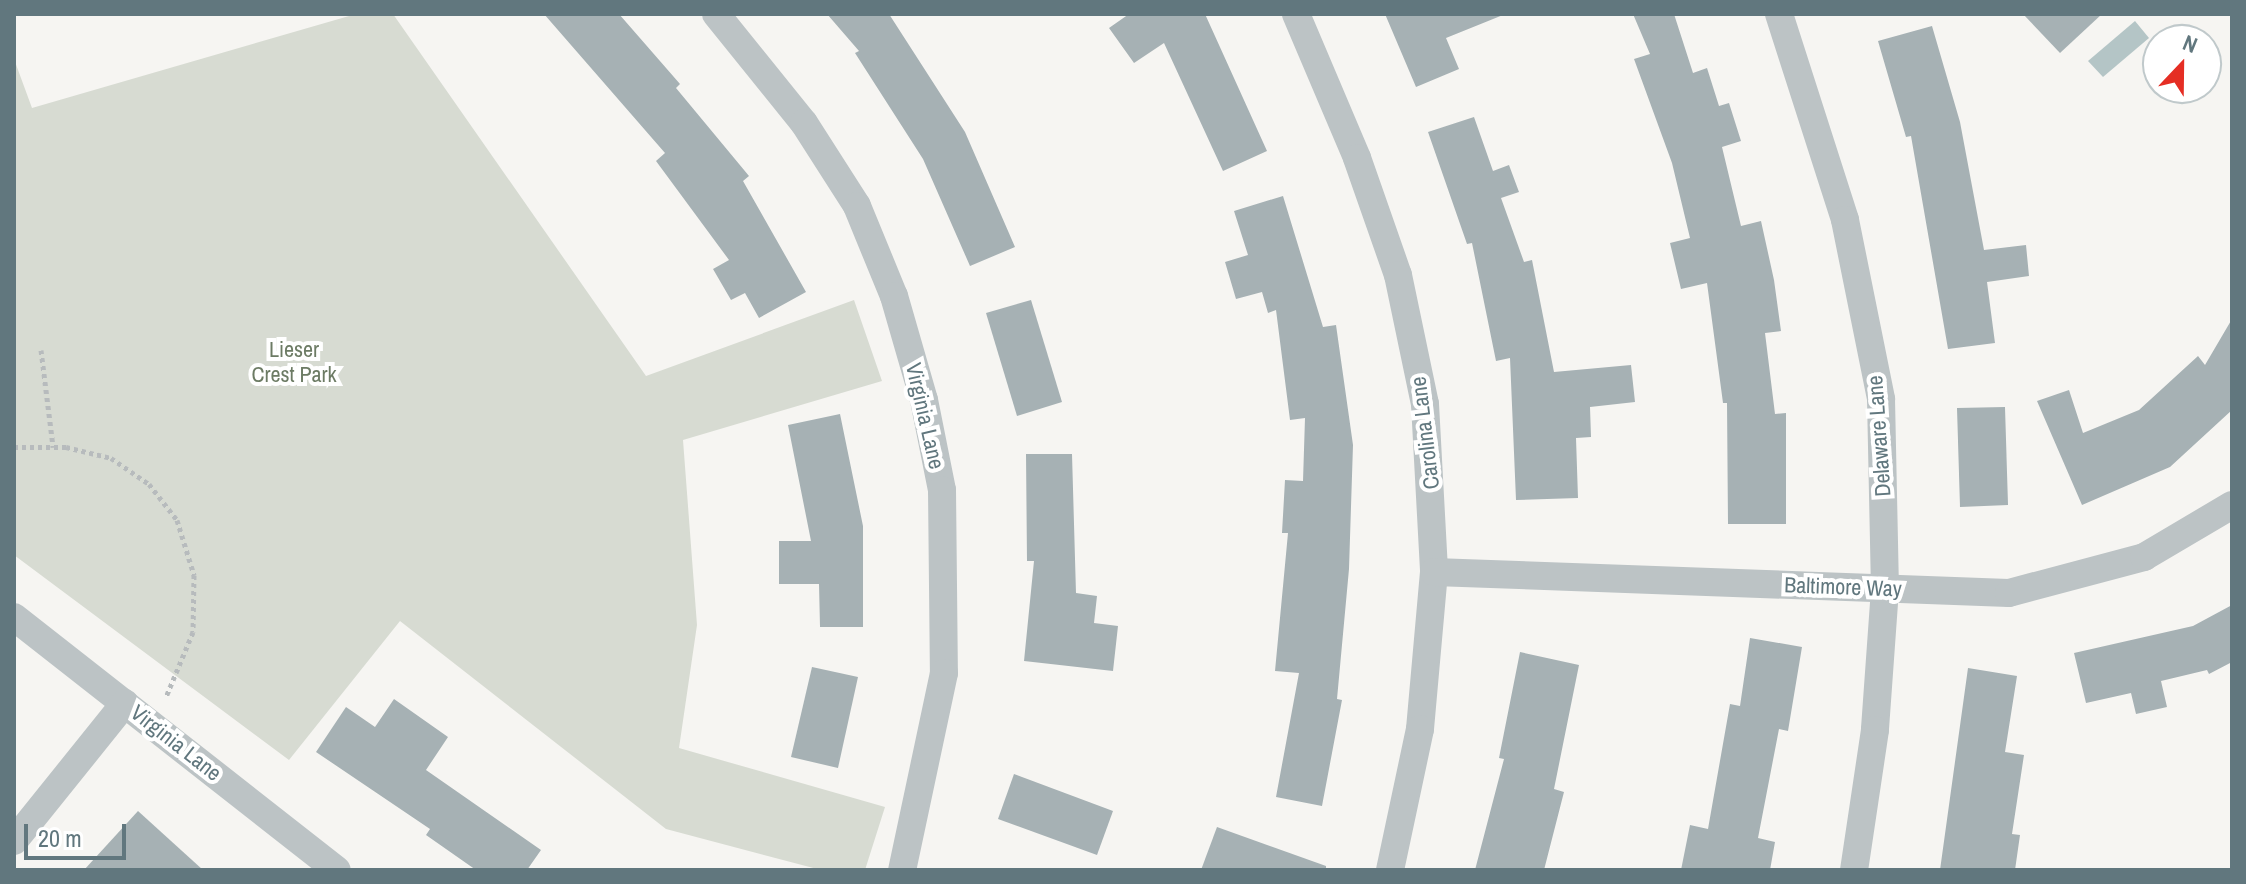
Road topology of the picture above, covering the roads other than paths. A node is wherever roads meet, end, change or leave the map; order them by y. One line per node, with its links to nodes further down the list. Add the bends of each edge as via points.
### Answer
1 (716, 14): 11 (street, Virginia Lane, via 804,123 857,206 894,296 924,400 942,490 944,673)
2 (1296, 14): 5 (street, Carolina Lane, via 1357,158 1398,275 1425,404)
3 (1779, 14): 6 (street, Delaware Lane, via 1845,220 1881,399)
4 (2232, 505): 6 (street, Baltimore Way, via 2144,557 2009,593)
5 (1434, 572): 6 (street, Baltimore Way); 12 (street, Carolina Lane, via 1420,729)
6 (1885, 589): 13 (street, Delaware Lane, via 1875,730)
7 (14, 617): 8 (street, Virginia Lane)
8 (125, 703): 9 (street); 10 (street, Virginia Lane)
9 (14, 841)
10 (337, 870)
11 (902, 870)
12 (1390, 870)
13 (1854, 870)

